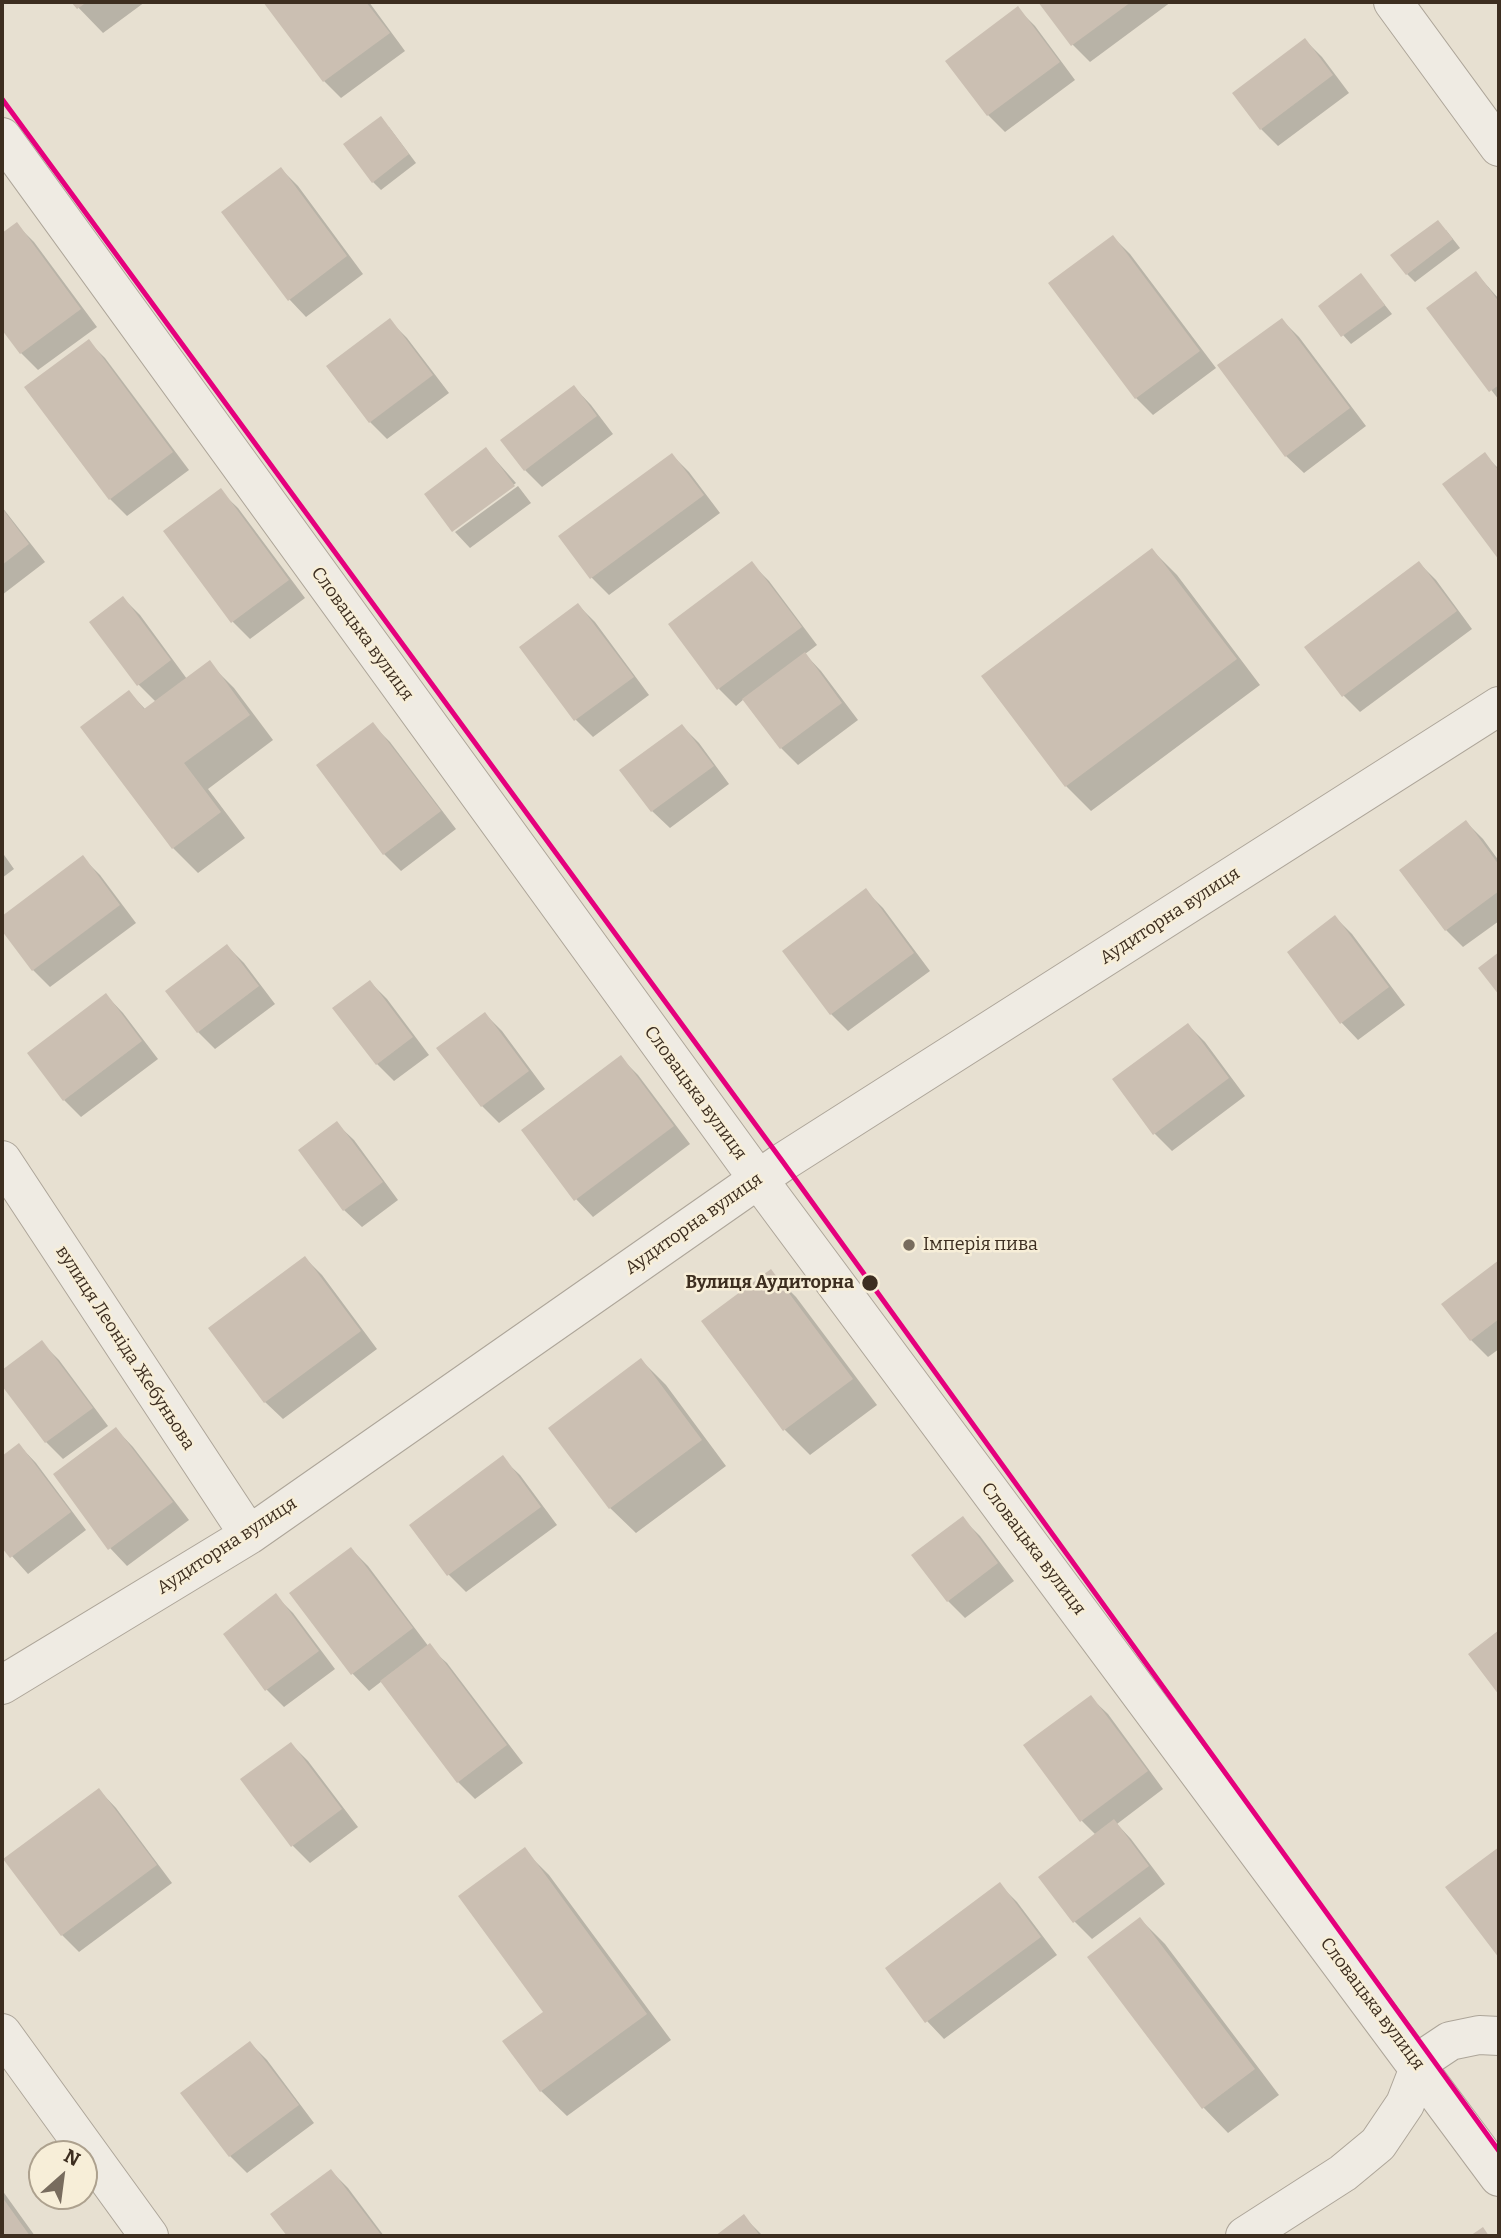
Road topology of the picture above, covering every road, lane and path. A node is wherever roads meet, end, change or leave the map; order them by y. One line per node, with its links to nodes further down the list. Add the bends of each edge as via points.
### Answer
1 (1393, 2): 3 (street)
2 (2, 137): 6 (street, Словацька вулиця)
3 (1499, 147)
4 (1499, 706): 6 (street, Аудиторна вулиця)
5 (2, 1160): 7 (street, вулиця Леоніда Жебуньова)
6 (758, 1179): 7 (street, Аудиторна вулиця); 11 (street, Словацька вулиця)
7 (249, 1535): 8 (street, Аудиторна вулиця)
8 (2, 1685)
9 (2, 2034): 13 (street)
10 (1499, 2036): 11 (street, via 1450,2041)
11 (1419, 2067): 12 (street, Словацька вулиця); 14 (street, via 1405,2104 1378,2144 1343,2173)
12 (1499, 2177)
13 (149, 2236)
14 (1245, 2236)

